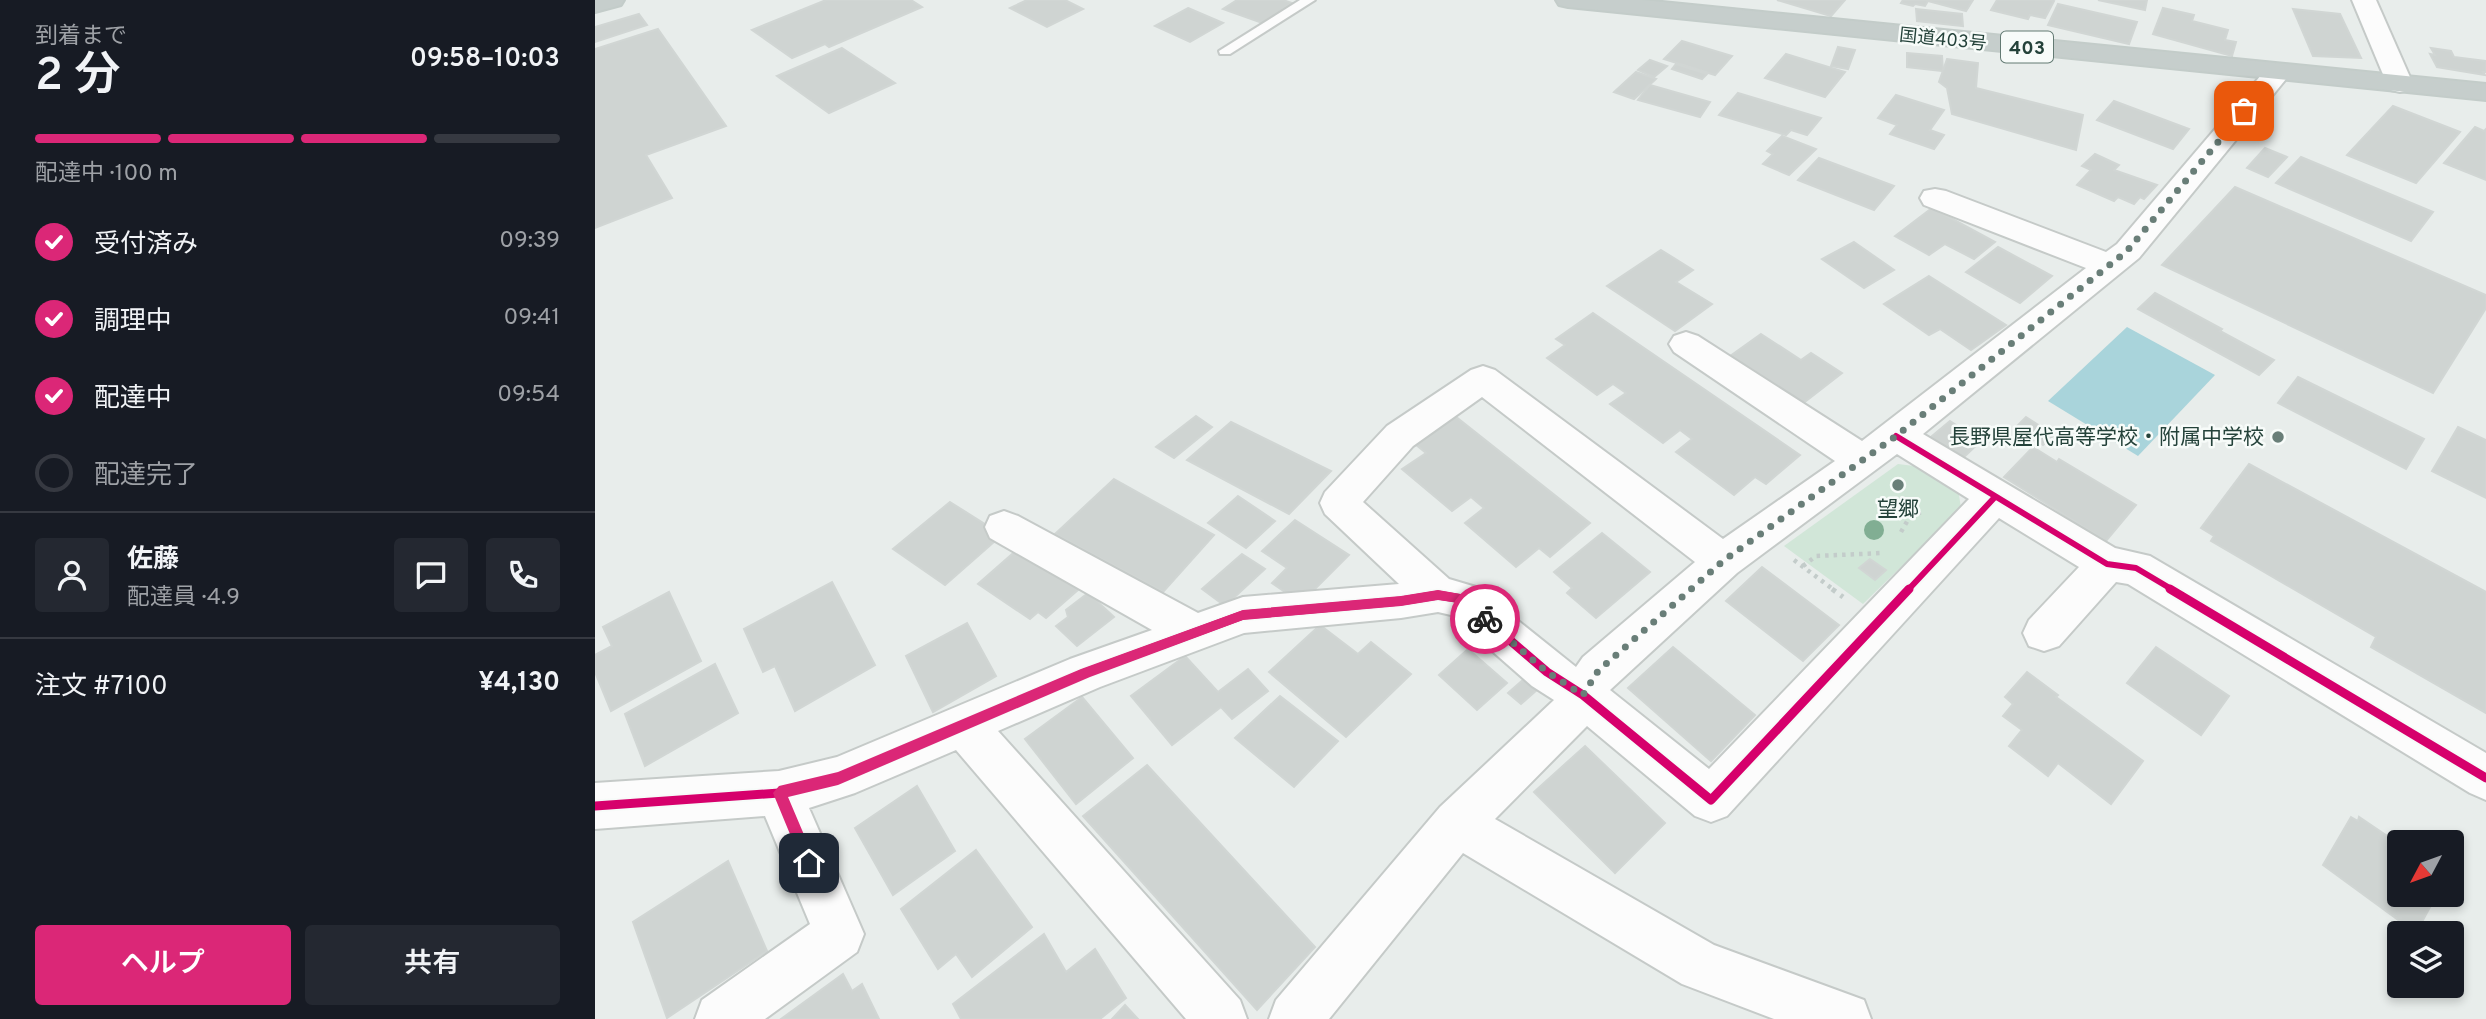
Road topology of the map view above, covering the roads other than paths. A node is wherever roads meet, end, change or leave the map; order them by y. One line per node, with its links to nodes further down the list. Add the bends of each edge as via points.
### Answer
1 (612, 0): 5 (highway)
2 (1310, 0): 6 (lane)
3 (1568, 0): 7 (highway, 国道403号 / 403)
4 (2364, 0): 8 (street)
5 (595, 5)
6 (1225, 51)
7 (2277, 73): 8 (highway, 国道403号 / 403); 11 (street, via 2127,251)
8 (2400, 83): 9 (highway, 国道403号 / 403)
9 (2486, 92)
10 (1935, 198): 11 (street)
11 (2110, 265): 13 (street)
12 (1686, 344): 14 (street)
13 (1896, 436): 14 (street); 15 (street)
14 (1861, 460): 17 (street)
15 (1981, 512): 18 (street); 22 (street, via 1711,800)
16 (1005, 527): 20 (street)
17 (1723, 561): 19 (street, via 1483,379 1400,436 1339,503); 22 (street, via 1598,671)
18 (2107, 564): 21 (street); 24 (street, via 2136,568)
19 (1438, 595): 20 (street, via 1243,615); 22 (street, via 1462,599 1547,672)
20 (1195, 633): 23 (street, via 1085,673)
21 (2043, 633)
22 (1583, 695): 27 (street, via 1569,717)
23 (964, 726): 25 (street, via 838,778); 29 (street)
24 (2486, 778)
25 (779, 793): 26 (street); 28 (street, via 839,934)
26 (595, 806)
27 (1457, 823): 30 (street); 31 (street, via 1700,966)
28 (721, 1019)
29 (1221, 1019)
30 (1295, 1019)
31 (1845, 1019)

